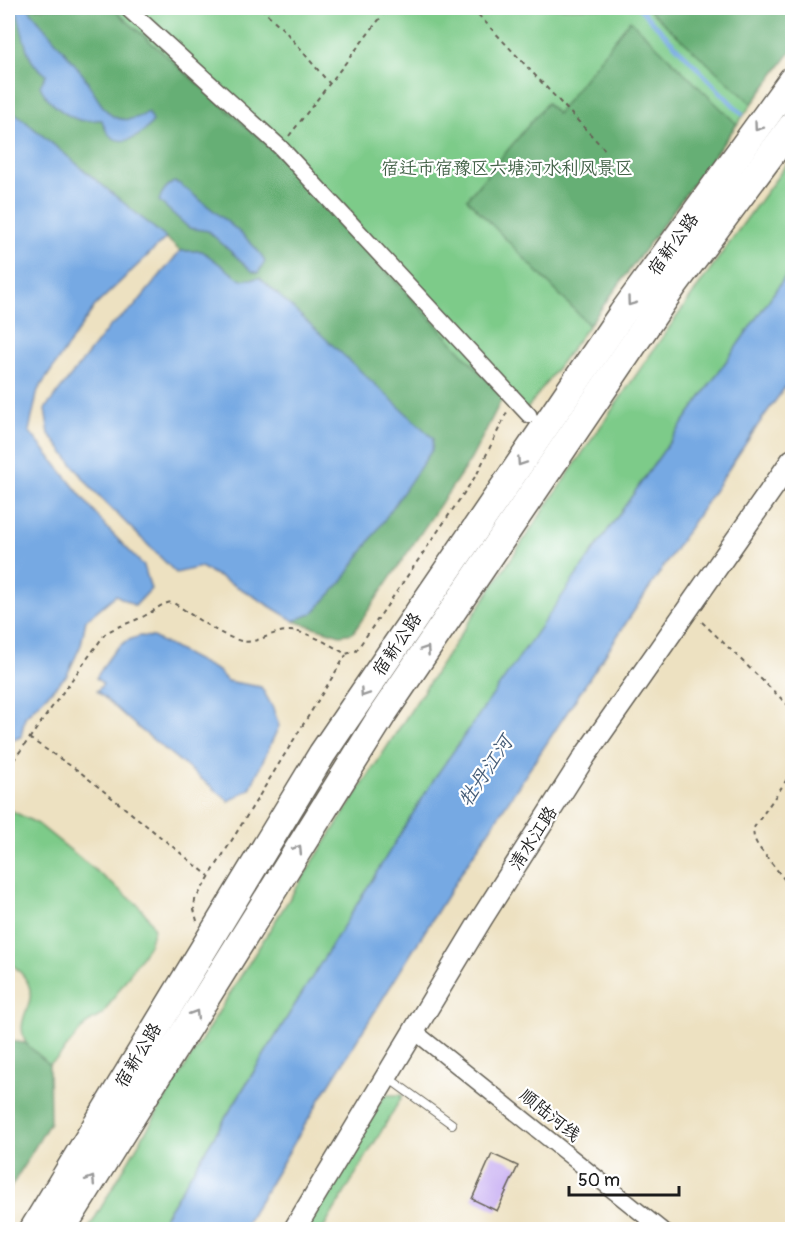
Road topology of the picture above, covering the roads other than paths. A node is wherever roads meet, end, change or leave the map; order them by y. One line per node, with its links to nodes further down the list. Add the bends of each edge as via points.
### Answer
1 (127, 8): 4 (street, via 280,147)
2 (792, 80): 9 (highway, 宿新公路, one-way to 9, via 622,314 322,754)
3 (792, 126): 10 (highway, 宿新公路, one-way to 3, via 384,712 673,286)
4 (529, 415)
5 (792, 460): 6 (street, 清水江路, via 585,756)
6 (414, 1031): 7 (street, 清水江路); 12 (street, 顺陆河线)
7 (385, 1076): 8 (lane); 11 (street, 清水江路)
8 (452, 1124)
9 (33, 1230)
10 (61, 1230)
11 (294, 1230)
12 (663, 1230)

